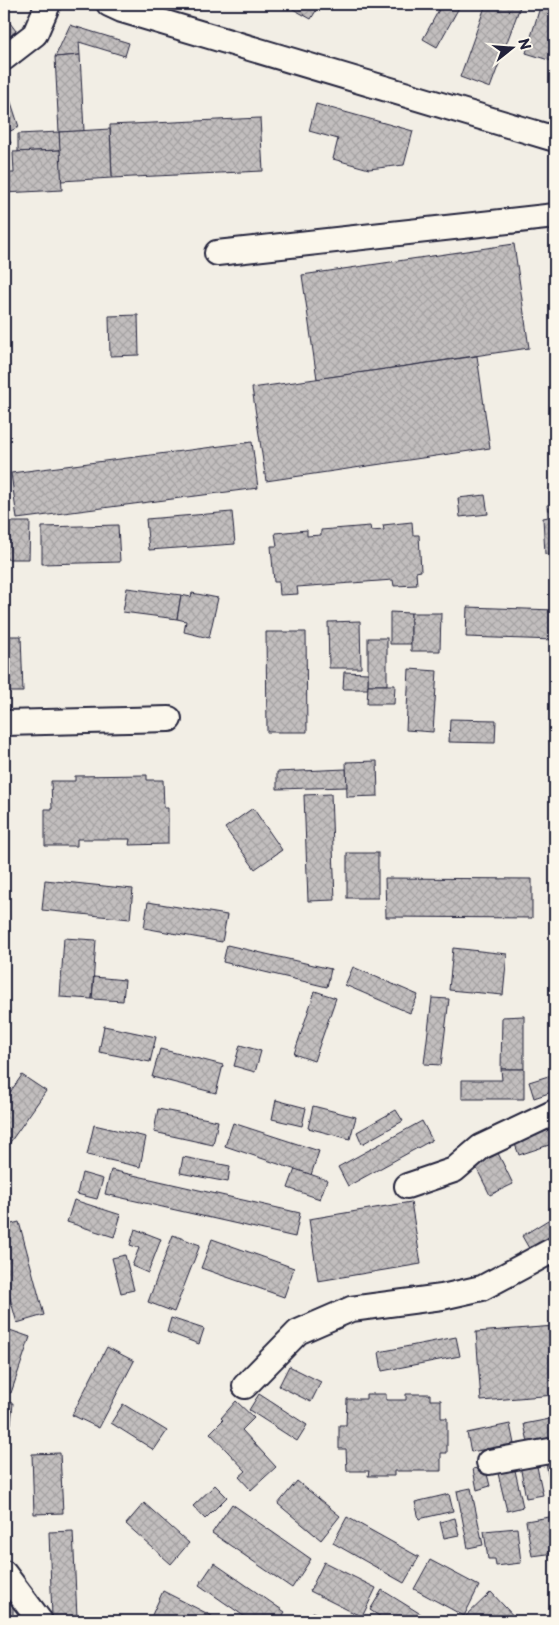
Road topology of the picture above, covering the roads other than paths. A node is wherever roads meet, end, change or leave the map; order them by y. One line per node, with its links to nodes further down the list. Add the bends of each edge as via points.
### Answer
1 (48, 4): 3 (street, via 35,34)
2 (109, 4): 4 (street)
3 (4, 58)
4 (555, 139)
5 (555, 216): 6 (street)
6 (217, 253)
7 (169, 719): 8 (street)
8 (4, 723)
9 (555, 1112): 10 (street, via 480,1148 454,1170)
10 (407, 1186)
11 (555, 1249): 12 (street, via 482,1288 442,1298 352,1308 298,1332)
12 (245, 1386)
13 (555, 1450): 14 (street)
14 (489, 1462)
15 (4, 1574): 16 (street)
16 (40, 1621)

